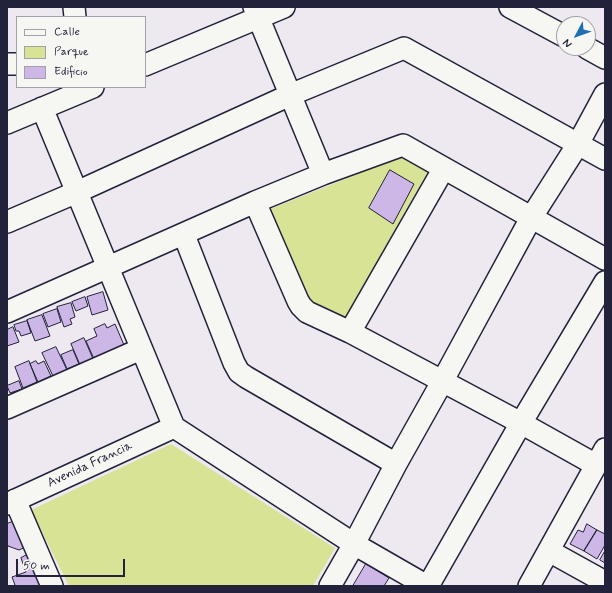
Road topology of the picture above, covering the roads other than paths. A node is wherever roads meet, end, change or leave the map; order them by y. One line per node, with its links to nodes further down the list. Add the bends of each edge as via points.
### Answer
1 (284, 7): 3 (street)
2 (510, 7): 4 (street)
3 (256, 12): 8 (street); 11 (street)
4 (544, 16): 5 (street)
5 (556, 28)
6 (596, 53): 7 (street)
7 (605, 58)
8 (146, 65)
9 (88, 88): 12 (street)
10 (605, 94): 14 (street)
11 (290, 95): 14 (street, via 404,48); 17 (street); 18 (street)
12 (42, 108): 13 (street); 18 (street)
13 (7, 123)
14 (578, 144): 15 (street); 20 (street)
15 (605, 160)
16 (444, 168): 17 (street, via 403,145); 20 (street); 27 (street)
17 (323, 174): 19 (street)
18 (77, 192): 21 (street); 24 (street)
19 (255, 202): 22 (street); 27 (street, via 301,306 307,312)
20 (531, 218): 23 (street); 29 (street)
21 (7, 222)
22 (184, 235): 24 (street); 33 (street, via 234,363 240,372)
23 (605, 259)
24 (108, 268): 26 (street); 28 (street)
25 (605, 282): 31 (street)
26 (7, 312)
27 (350, 332): 29 (street)
28 (141, 349): 30 (street); 32 (street)
29 (442, 382): 31 (street); 33 (street)
30 (7, 408)
31 (521, 423): 34 (street); 41 (street)
32 (174, 427): 35 (street, Avenida Francia); 36 (street)
33 (396, 464): 36 (street)
34 (599, 469): 37 (street)
35 (11, 502): 39 (street)
36 (354, 544): 40 (street); 41 (street)
37 (549, 551): 38 (street); 42 (street)
38 (605, 582)
39 (52, 586)
40 (330, 586)
41 (428, 586)
42 (529, 586)

